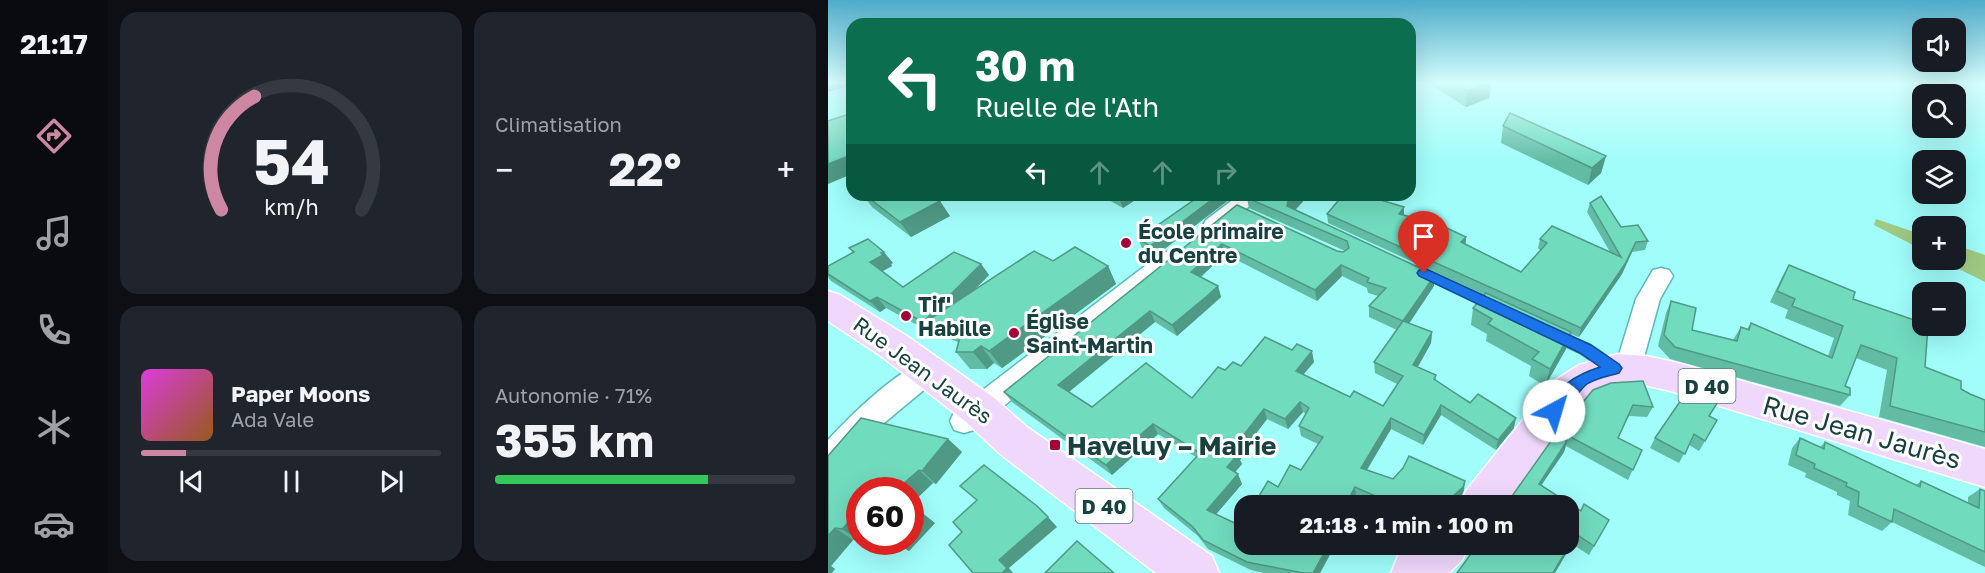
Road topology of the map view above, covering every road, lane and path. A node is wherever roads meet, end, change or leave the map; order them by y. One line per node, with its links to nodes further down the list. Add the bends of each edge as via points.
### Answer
1 (1245, 205): 9 (street)
2 (1413, 268): 5 (lane)
3 (1661, 276): 7 (street, via 1648,298)
4 (829, 305): 8 (main road, Rue Jean Jaurès / D 40, via 870,355)
5 (1510, 313)
6 (1542, 328): 7 (lane)
7 (1621, 368): 11 (main road, Rue Jean Jaurès / D 40, via 1699,384); 12 (main road, via 1583,379 1568,392)
8 (918, 378): 9 (main road, Rue Jean Jaurès / D 40); 10 (street, via 851,433)
9 (971, 415): 14 (main road, Rue Jean Jaurès / D 40, via 1013,440)
10 (828, 463)
11 (1985, 468)
12 (1490, 495)
13 (1434, 555): 15 (main road)
14 (1195, 573)
15 (1415, 573)

